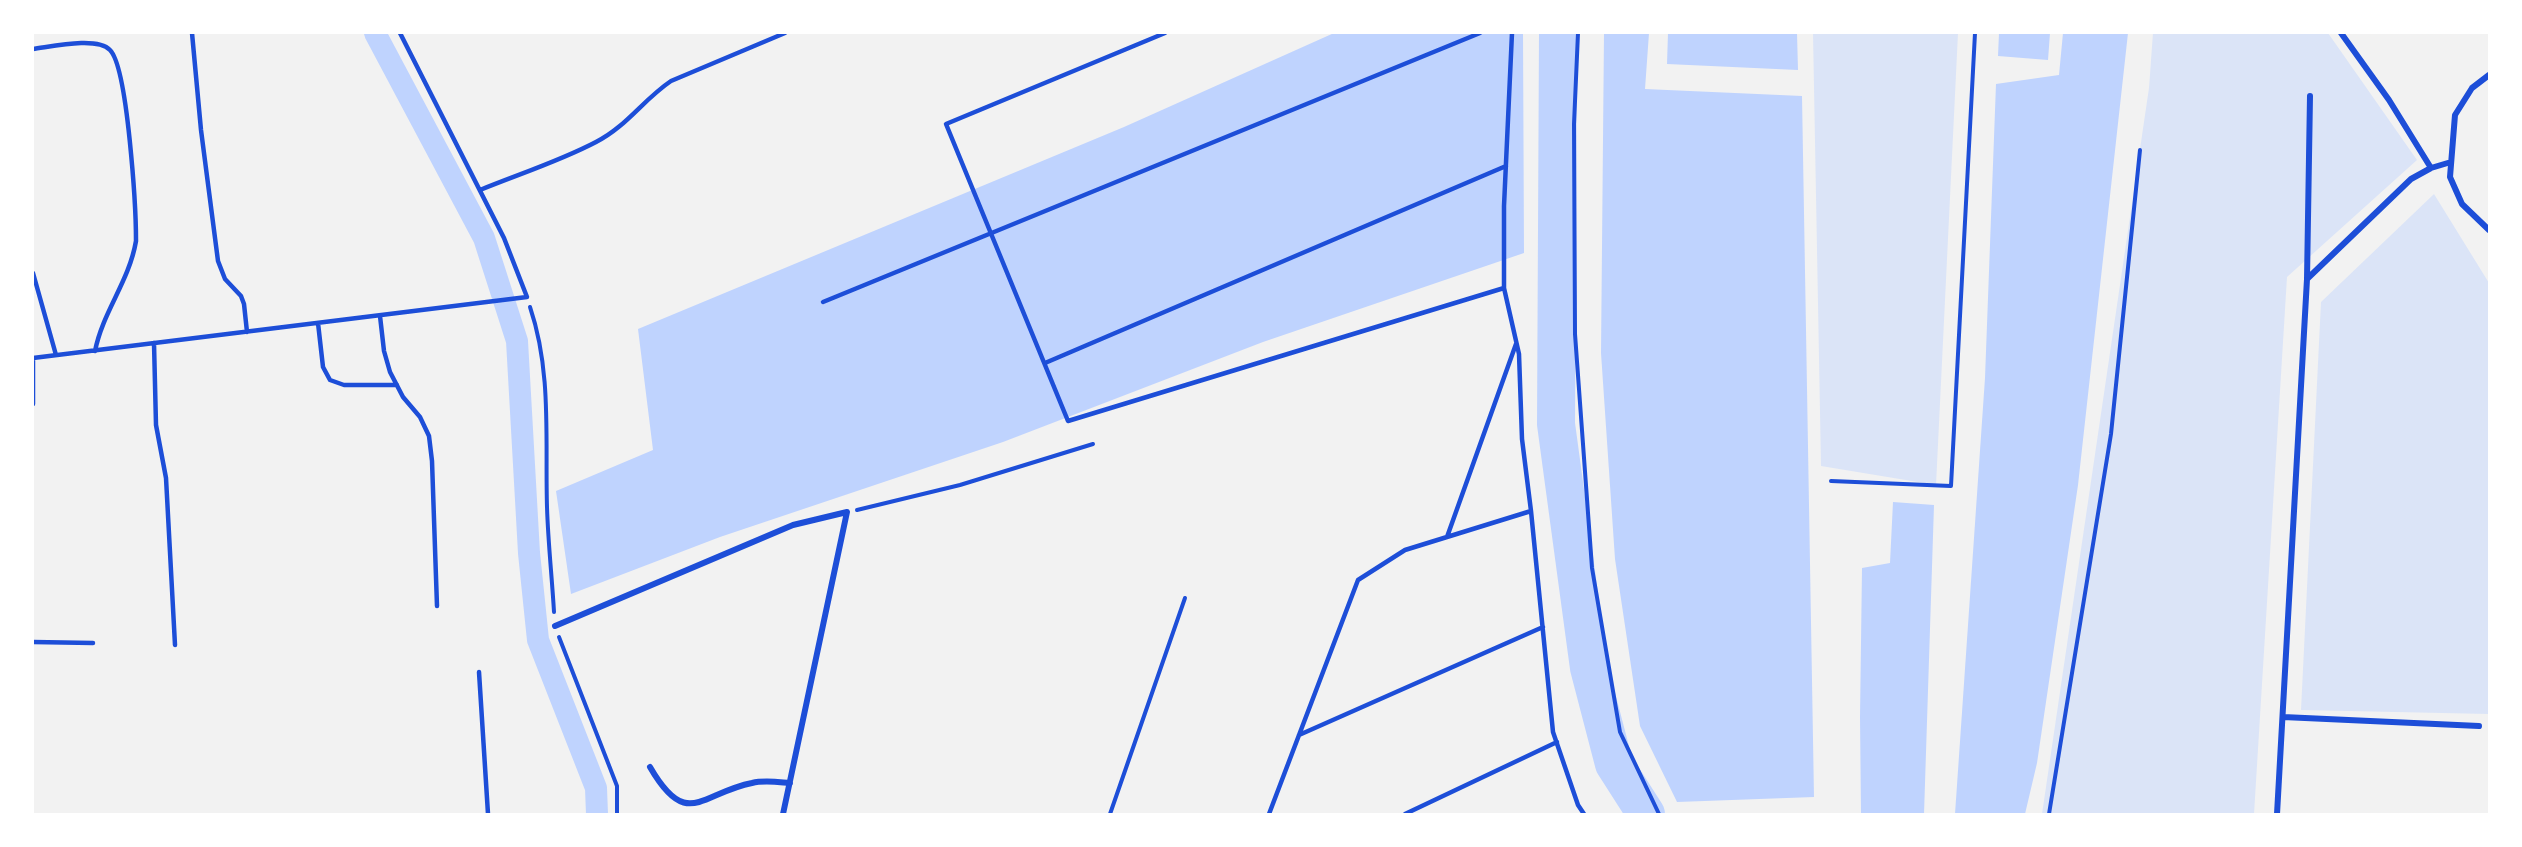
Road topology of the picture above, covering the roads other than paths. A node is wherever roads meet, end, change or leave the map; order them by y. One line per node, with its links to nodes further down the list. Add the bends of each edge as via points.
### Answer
1 (192, 33): 24 (lane, via 218,261 225,279 241,296)
2 (400, 33): 14 (lane)
3 (785, 33): 14 (lane, via 671,81 596,142)
4 (1165, 33): 16 (lane, via 946,124)
5 (1480, 33): 16 (lane)
6 (1512, 33): 12 (lane)
7 (2341, 33): 13 (street)
8 (33, 49): 27 (lane, via 100,44 110,50 123,83 136,241 133,260 98,334)
9 (2489, 75): 11 (street, via 2472,88 2455,115)
10 (2310, 96): 19 (street)
11 (2451, 162): 13 (street); 15 (street, via 2450,177 2462,204)
12 (1506, 166): 20 (lane); 30 (lane)
13 (2431, 168): 19 (street, via 2411,179)
14 (480, 190): 22 (lane, via 504,238 526,297)
15 (2486, 228): 17 (street)
16 (991, 233): 21 (lane); 30 (lane)
17 (2489, 237)
18 (33, 273): 28 (lane)
19 (2307, 279): 42 (street)
20 (1504, 288): 26 (lane); 30 (lane, via 1068,421)
21 (823, 302)
22 (380, 316): 23 (lane); 31 (lane, via 384,351)
23 (318, 323): 24 (lane); 31 (lane, via 323,367 330,380 344,385)
24 (247, 332): 25 (lane)
25 (154, 343): 27 (lane); 40 (lane, via 156,424 166,478)
26 (1516, 343): 33 (lane); 34 (lane)
27 (95, 351): 28 (lane)
28 (56, 355): 29 (lane)
29 (33, 358): 32 (lane)
30 (1044, 363)
31 (397, 385): 35 (lane, via 429,436)
32 (33, 404)
33 (1531, 511): 34 (lane); 37 (lane)
34 (1447, 537): 44 (lane, via 1405,550 1358,579)
35 (437, 606)
36 (555, 626): 47 (street, via 794,525 848,512)
37 (1543, 627): 44 (lane); 45 (lane)
38 (33, 642): 39 (lane)
39 (93, 644)
40 (175, 645)
41 (479, 672): 48 (lane)
42 (2283, 717): 43 (street); 53 (street)
43 (2479, 726)
44 (1299, 735): 50 (lane)
45 (1557, 742): 51 (lane); 52 (lane)
46 (650, 767): 47 (street, via 663,791 689,804 751,783)
47 (790, 783): 49 (street)
48 (488, 814)
49 (783, 814)
50 (1269, 814)
51 (1405, 814)
52 (1584, 814)
53 (2277, 814)

